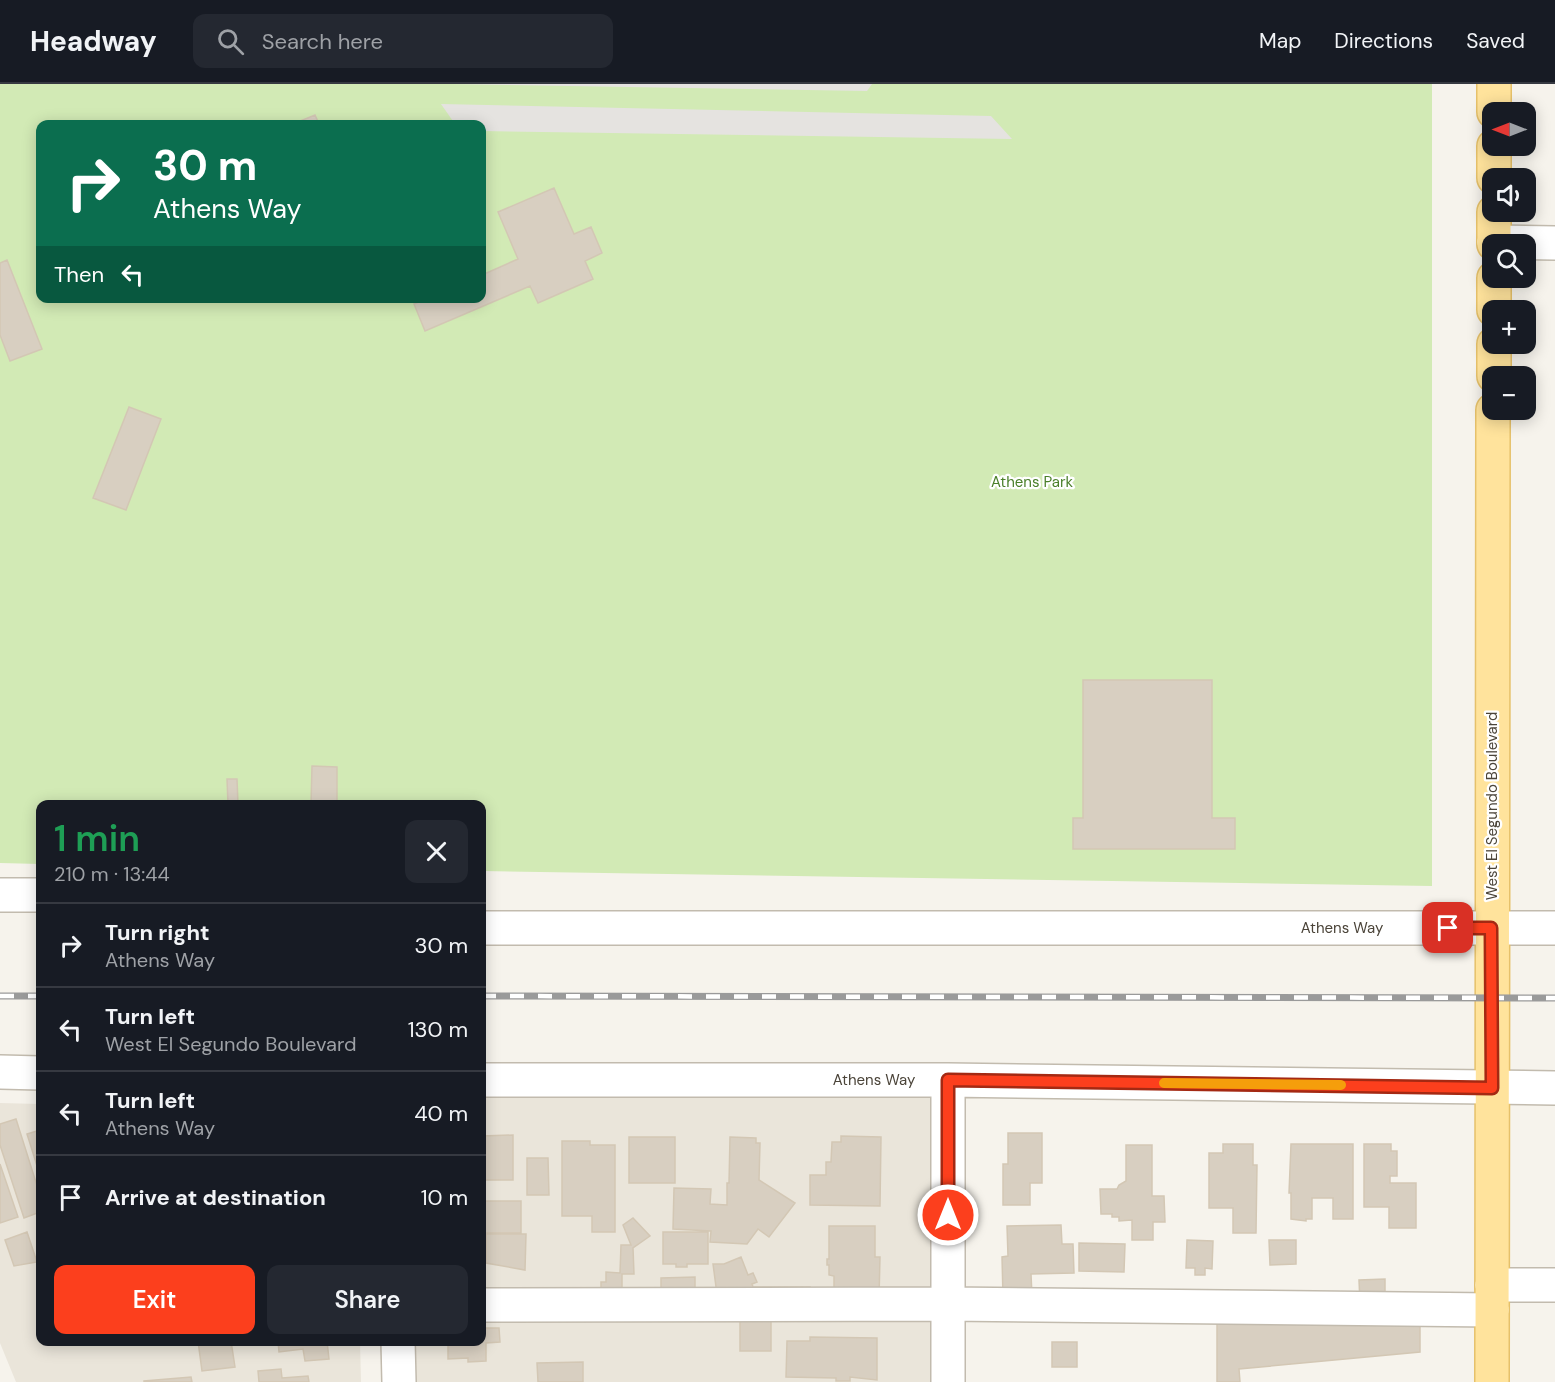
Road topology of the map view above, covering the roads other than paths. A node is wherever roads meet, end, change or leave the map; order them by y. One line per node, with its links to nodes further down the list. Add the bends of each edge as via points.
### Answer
1 (1494, 84): 2 (main road)
2 (1494, 102)
3 (1494, 233): 4 (street)
4 (1555, 243)
5 (1494, 420): 9 (main road, West El Segundo Boulevard)
6 (0, 895): 7 (street)
7 (36, 896)
8 (486, 928): 9 (street, Athens Way)
9 (1491, 928): 10 (street, Athens Way); 15 (main road, West El Segundo Boulevard)
10 (1555, 928)
11 (0, 1072): 12 (street)
12 (36, 1073)
13 (486, 1080): 14 (street, Athens Way)
14 (948, 1080): 15 (street, Athens Way); 19 (street)
15 (1492, 1088): 16 (street, Athens Way); 18 (main road, West El Segundo Boulevard)
16 (1555, 1088)
17 (1555, 1284): 18 (street)
18 (1492, 1297): 19 (street); 24 (main road, West El Segundo Boulevard)
19 (948, 1304): 20 (street); 23 (street)
20 (486, 1305)
21 (398, 1346): 22 (street)
22 (399, 1382)
23 (948, 1382)
24 (1492, 1382)

